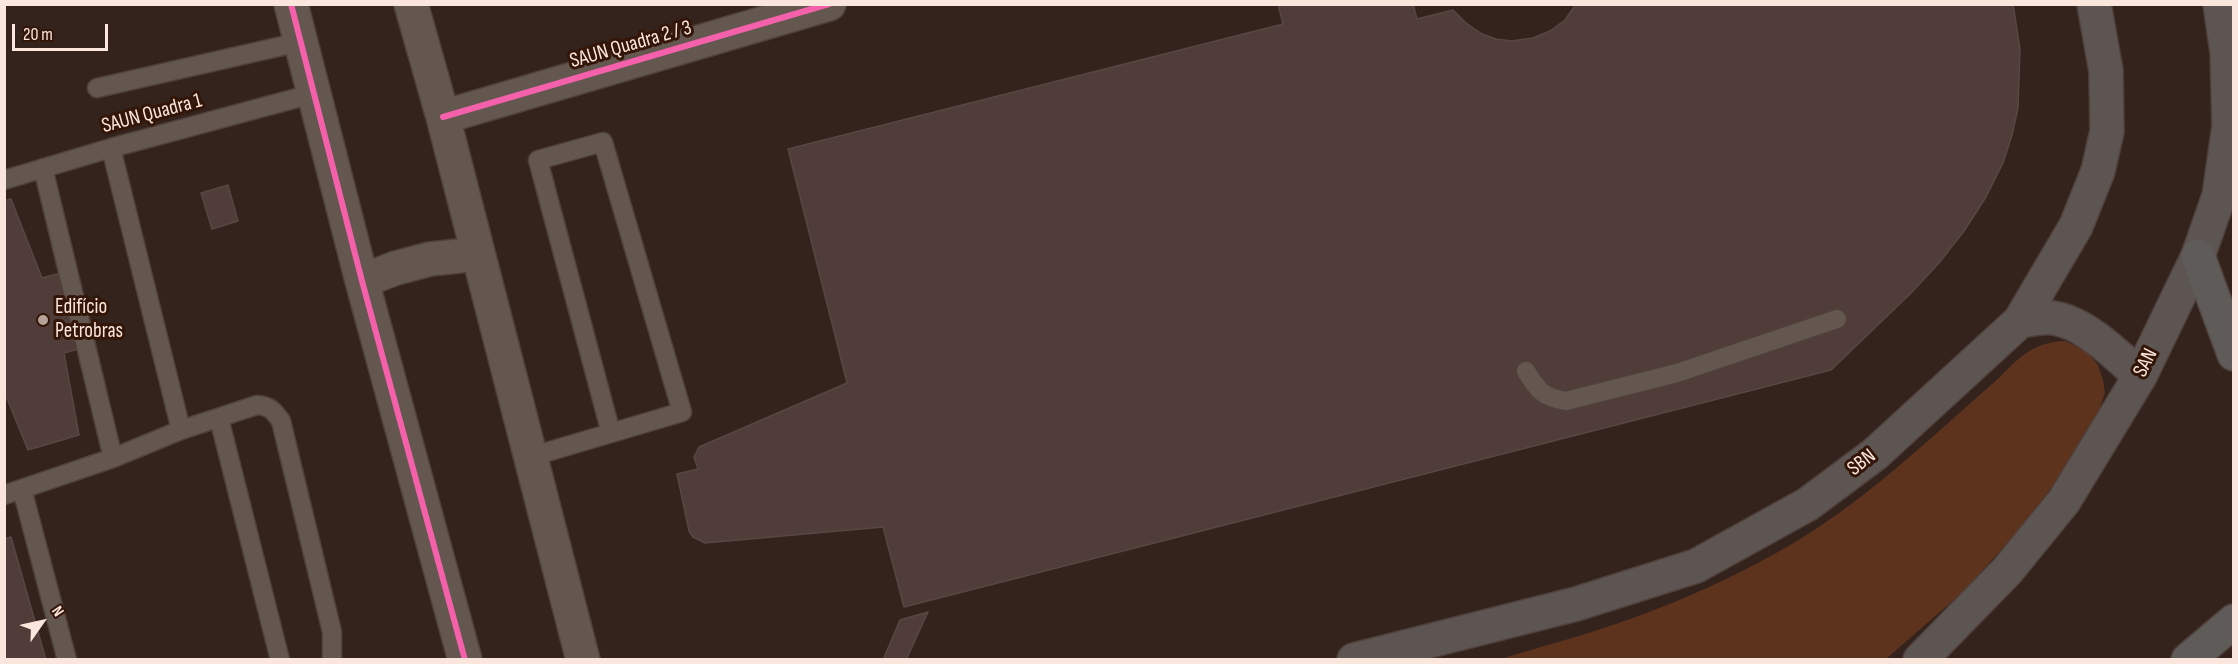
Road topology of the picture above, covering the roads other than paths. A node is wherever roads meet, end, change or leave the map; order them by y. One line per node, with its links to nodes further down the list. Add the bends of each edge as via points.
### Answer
1 (291, 4): 6 (street)
2 (411, 4): 9 (street)
3 (829, 4): 9 (street, SAUN Quadra 2 / 3)
4 (2094, 4): 17 (main road, SBN, via 2106,71 2107,131 2098,171 2076,226)
5 (2220, 4): 14 (main road, SAN, via 2227,52 2229,126 2219,196)
6 (300, 42): 7 (lane); 8 (street)
7 (97, 88)
8 (312, 94): 10 (lane, SAUN Quadra 1); 15 (street)
9 (443, 117): 13 (street)
10 (111, 148): 11 (lane, SAUN Quadra 1); 22 (lane)
11 (43, 168): 12 (lane, SAUN Quadra 1); 25 (lane)
12 (4, 180)
13 (478, 254): 15 (street, via 430,259); 24 (street)
14 (2198, 256): 18 (main road); 20 (main road, SAN)
15 (362, 281): 32 (street)
16 (1837, 319): 19 (lane, via 1677,373 1566,401 1549,398 1539,391)
17 (2020, 321): 20 (main road, via 2053,318 2083,329); 34 (main road, SBN, via 1875,454 1808,504 1696,566 1576,604)
18 (2234, 354)
19 (1526, 371)
20 (2140, 376): 35 (main road, SAN, via 2064,501 2007,571)
21 (219, 418): 22 (lane); 30 (lane); 31 (lane, via 257,405 267,406 281,421 332,632)
22 (182, 430): 25 (lane)
23 (611, 433): 23 (lane, via 682,412 603,142 538,160); 24 (lane)
24 (530, 457): 33 (street)
25 (113, 458): 26 (lane)
26 (22, 489): 27 (lane); 29 (lane)
27 (4, 495)
28 (2234, 621): 36 (main road)
29 (68, 660)
30 (280, 660)
31 (332, 660)
32 (465, 660)
33 (582, 660)
34 (1354, 660)
35 (1920, 660)
36 (2188, 660)

